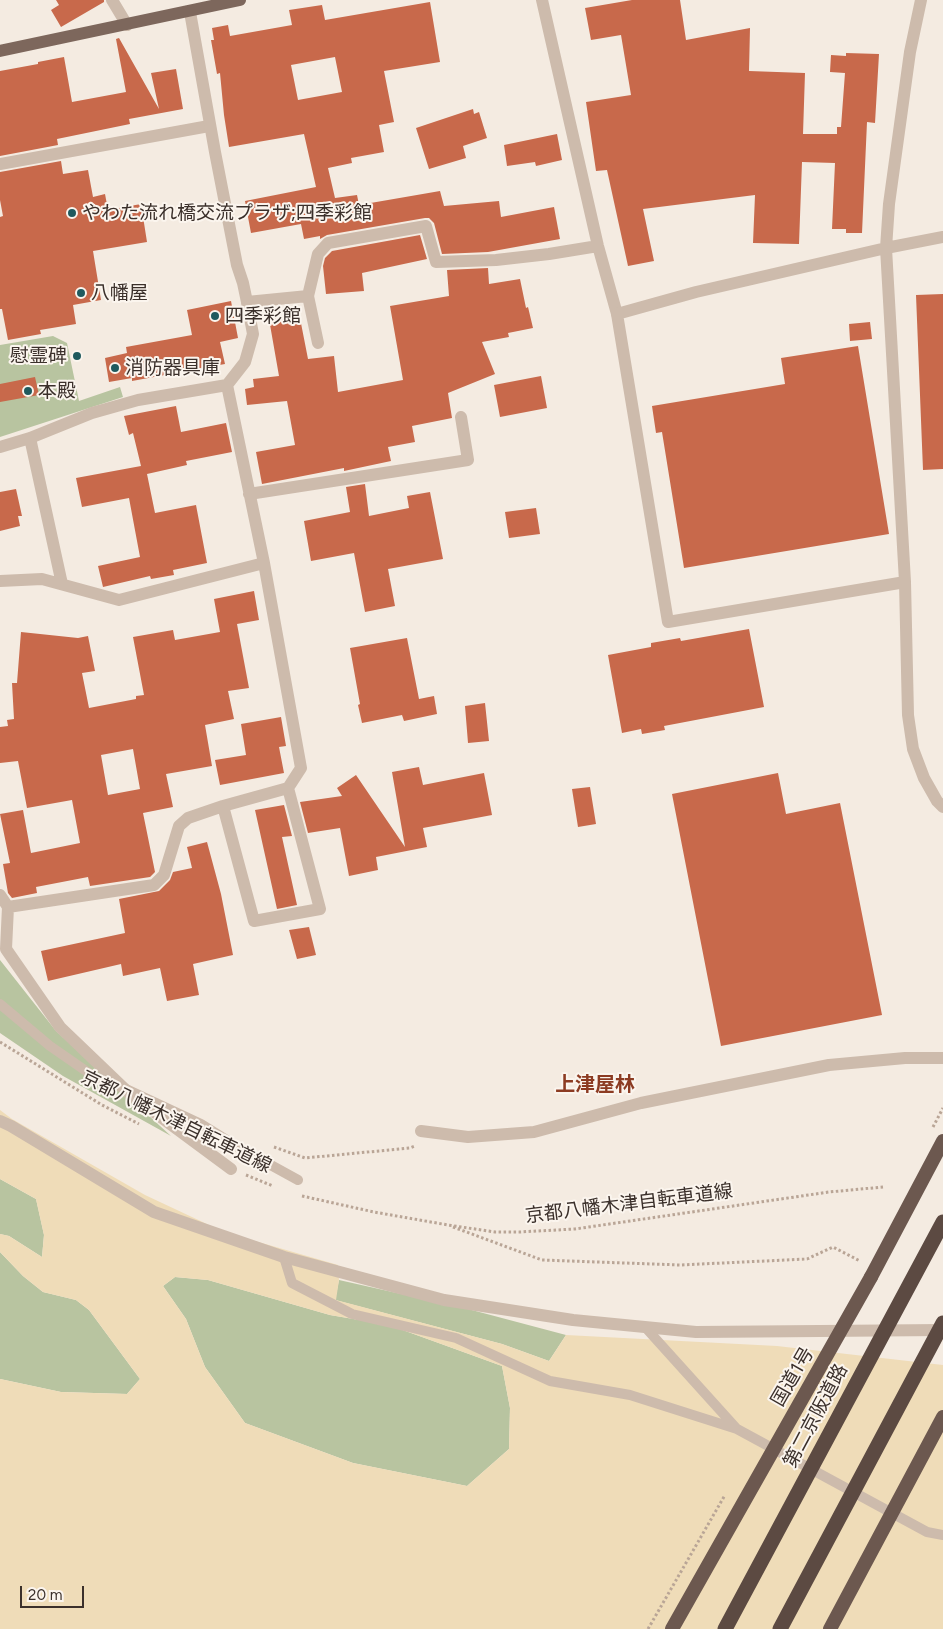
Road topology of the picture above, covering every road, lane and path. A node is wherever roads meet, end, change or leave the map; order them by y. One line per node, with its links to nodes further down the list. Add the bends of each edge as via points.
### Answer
1 (112, 0): 6 (street)
2 (240, 0): 5 (main road)
3 (542, 0): 11 (street)
4 (921, 0): 12 (street, via 910,52)
5 (190, 12): 6 (main road); 8 (street)
6 (127, 25): 7 (main road)
7 (0, 51)
8 (210, 126): 9 (street); 14 (street)
9 (0, 164)
10 (943, 237): 12 (street)
11 (598, 246): 13 (street, via 496,260 436,262 426,226 328,243 318,254); 15 (street)
12 (886, 248): 15 (street, via 696,292); 24 (street)
13 (308, 296): 14 (street); 16 (street)
14 (247, 302): 17 (street, via 254,334 245,362)
15 (617, 314): 24 (street, via 668,622)
16 (318, 343)
17 (227, 384): 19 (street, via 138,400 92,413); 21 (street)
18 (461, 417): 21 (street, via 468,460)
19 (30, 438): 20 (street); 25 (street)
20 (0, 447)
21 (249, 494): 22 (street)
22 (264, 563): 25 (street, via 119,600); 26 (street, via 301,768)
23 (0, 581): 25 (street, via 42,579)
24 (905, 582): 28 (street, via 908,715 913,749 924,778)
25 (62, 584)
26 (288, 788): 27 (street); 27 (street, via 320,909 254,921)
27 (223, 806): 30 (street, via 188,818 178,826 164,874 154,885)
28 (943, 807)
29 (0, 895): 30 (street)
30 (8, 907): 34 (street, via 6,949 60,1027)
31 (0, 1004): 34 (lane, via 50,1046 99,1080)
32 (0, 1042): 36 (path, 京都八幡木津自転車道線, via 102,1105)
33 (943, 1058): 38 (street, via 829,1065 641,1103 534,1132 468,1137)
34 (124, 1088): 41 (street); 42 (lane, via 201,1124)
35 (0, 1121): 48 (street, via 154,1212)
36 (145, 1127)
37 (421, 1131): 38 (street)
38 (443, 1134): 40 (path, via 410,1148 322,1157 305,1158)
39 (943, 1140): 56 (highway, 国道1号, bridge, via 871,1277)
40 (267, 1145)
41 (231, 1169): 43 (path, 京都八幡木津自転車道線)
42 (298, 1180)
43 (275, 1187)
44 (883, 1187): 47 (path, 京都八幡木津自転車道線, via 543,1232 495,1232)
45 (298, 1194): 47 (path, 京都八幡木津自転車道線)
46 (943, 1222): 57 (highway, 第二京阪道路, bridge)
47 (448, 1225): 49 (path, via 542,1260 680,1265 807,1259 833,1248)
48 (284, 1257): 51 (street, via 444,1300 573,1320); 54 (lane, via 292,1283 352,1314 456,1338 550,1381 630,1395)
49 (860, 1261)
50 (943, 1323): 58 (highway, bridge)
51 (645, 1327): 52 (street, via 696,1332); 54 (lane)
52 (943, 1330)
53 (943, 1416): 59 (highway, bridge)
54 (737, 1429): 55 (lane, via 927,1532)
55 (943, 1535)
56 (672, 1629)
57 (725, 1629)
58 (780, 1629)
59 (830, 1629)

